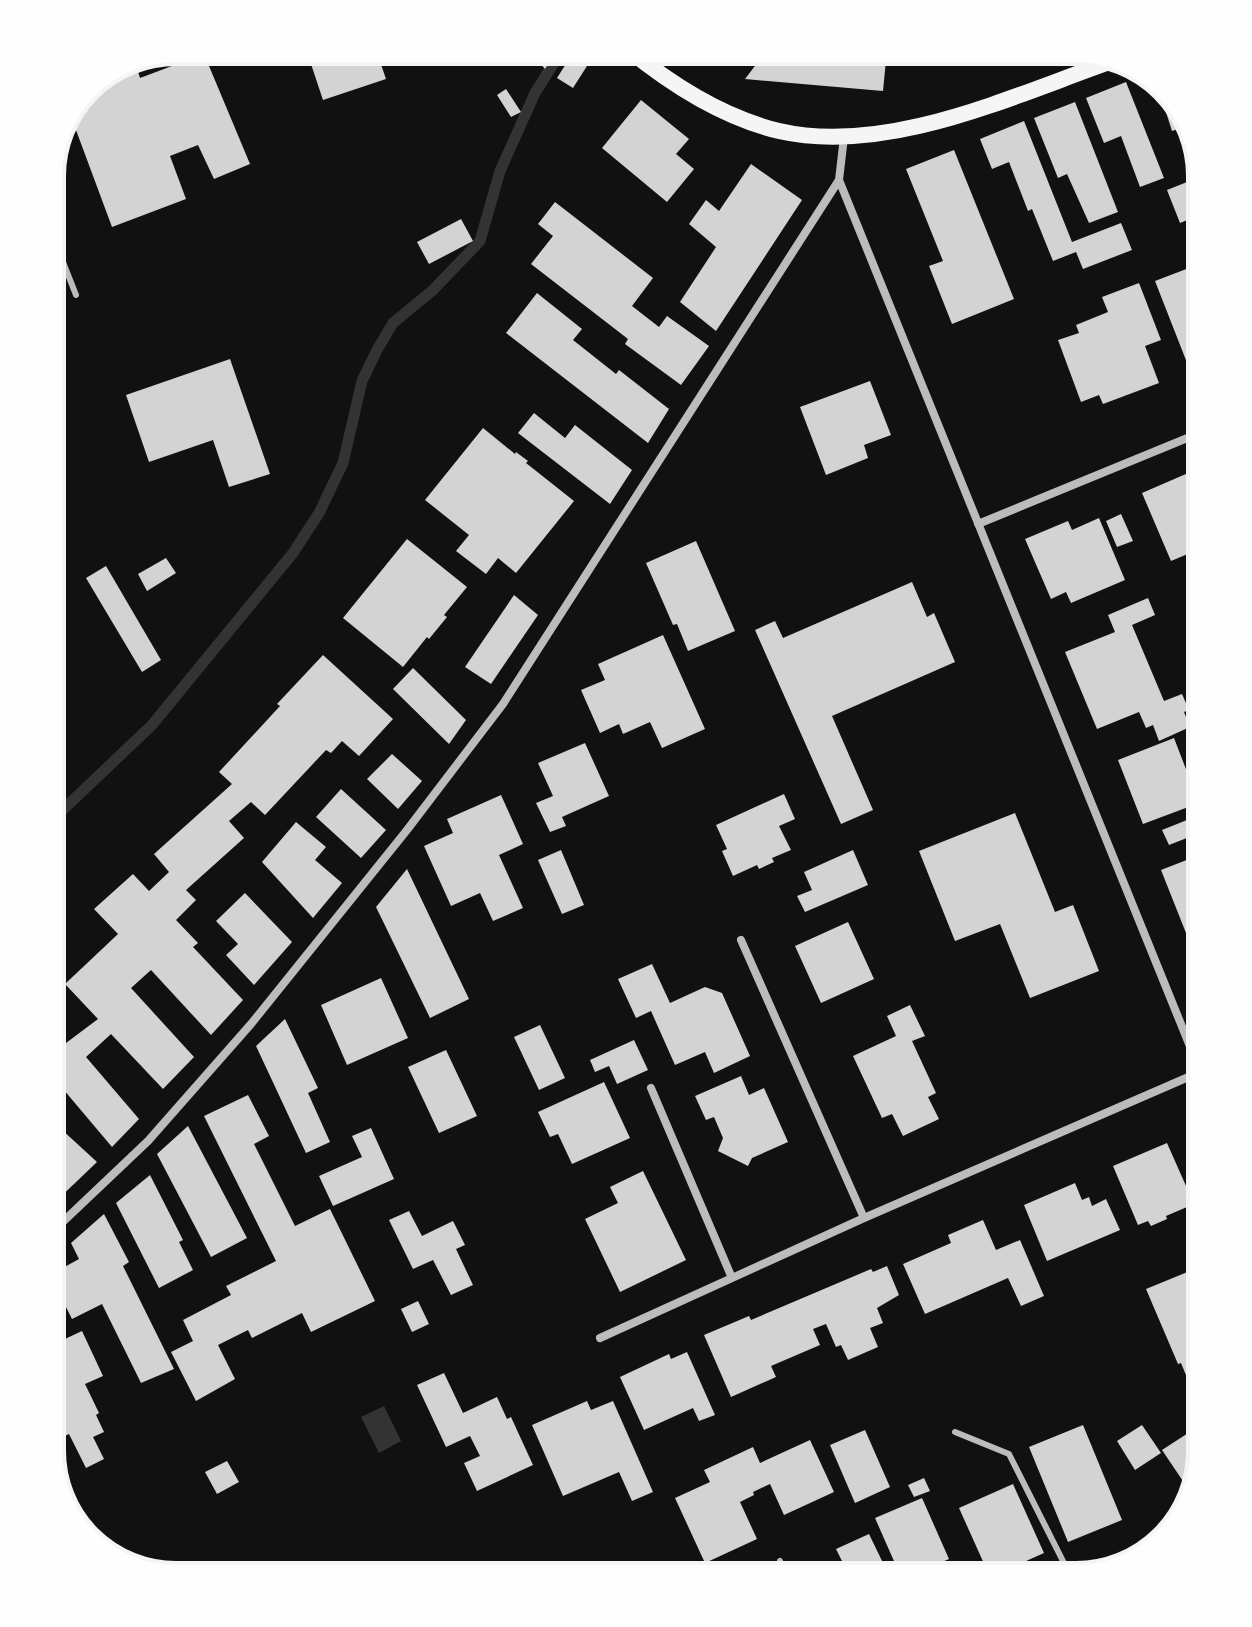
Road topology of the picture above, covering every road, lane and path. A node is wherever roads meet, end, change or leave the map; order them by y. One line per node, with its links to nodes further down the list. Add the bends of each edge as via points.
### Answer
1 (648, 64): 3 (main road, via 747,121 778,131)
2 (1096, 66): 3 (main road, via 956,115)
3 (844, 137): 4 (street)
4 (839, 180): 8 (street); 14 (street, via 503,704 251,1024 148,1141)
5 (64, 265): 6 (lane)
6 (76, 295)
7 (1188, 438): 8 (street)
8 (978, 524): 10 (street)
9 (741, 940): 13 (street)
10 (1188, 1042)
11 (1188, 1080): 13 (street)
12 (651, 1088): 15 (street)
13 (864, 1218): 15 (street)
14 (64, 1221)
15 (732, 1278): 16 (street)
16 (600, 1338)
17 (955, 1432): 18 (lane, via 1009,1454)
18 (1064, 1563)

